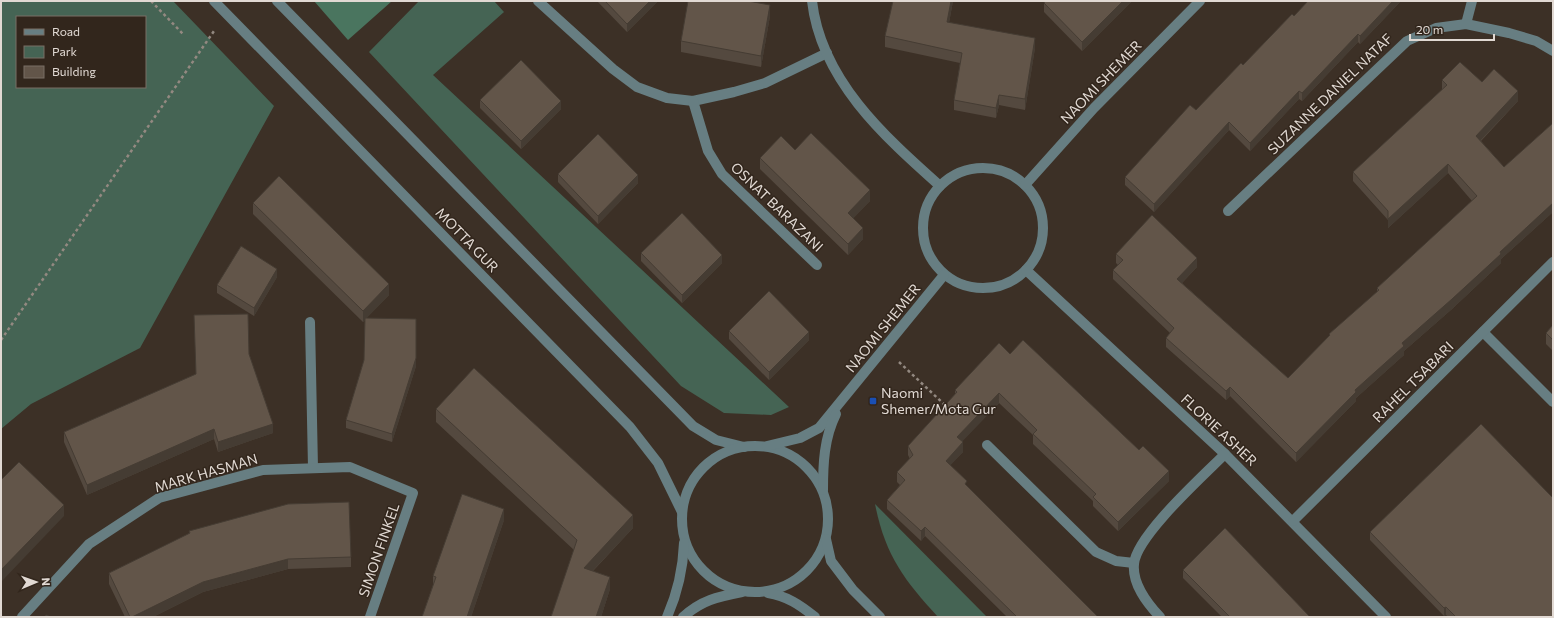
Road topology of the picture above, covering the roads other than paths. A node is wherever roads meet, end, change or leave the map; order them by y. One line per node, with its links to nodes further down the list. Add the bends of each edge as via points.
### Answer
1 (214, 1): 29 (street, MOTTA GUR, via 630,427 658,463)
2 (277, 1): 24 (street, via 693,426 716,440)
3 (538, 1): 10 (street, via 613,69 637,87 667,98)
4 (812, 1): 9 (street, via 813,12)
5 (1200, 1): 11 (street, NAOMI SHEMER, via 1094,108)
6 (1472, 1): 7 (street)
7 (1466, 24): 8 (street, SUZANNE DANIEL NATAF, via 1536,41); 13 (street, SUZANNE DANIEL NATAF, via 1436,28 1406,41)
8 (1553, 51)
9 (827, 52): 10 (street, via 765,83); 12 (street, via 854,100 877,128)
10 (693, 101): 15 (street, OSNAT BARAZANI, via 708,151 722,174)
11 (1025, 185): 12 (street, via 998,169 982,168 952,176); 16 (street, via 1034,196 1043,221 1040,248)
12 (940, 186): 17 (street, via 930,199 924,215 923,231 926,247 933,262)
13 (1228, 211)
14 (1553, 262): 19 (street, RAHEL TSABARI)
15 (817, 265)
16 (1026, 270): 17 (street, via 1007,283 986,289 956,282); 25 (street, FLORIE ASHER)
17 (944, 274): 20 (street, NAOMI SHEMER)
18 (310, 322): 26 (street)
19 (1483, 332): 21 (street); 30 (street, RAHEL TSABARI)
20 (844, 399): 23 (street, NAOMI SHEMER, via 819,428 800,438); 27 (street, NAOMI SHEMER, via 829,428 823,470)
21 (1553, 402)
22 (987, 445): 33 (street, via 1096,552 1116,561)
23 (765, 446): 24 (street); 27 (street, via 776,448 796,458 812,473)
24 (744, 447): 29 (street, via 721,454 702,468 689,489)
25 (1225, 454): 30 (street, FLORIE ASHER); 33 (street, via 1156,524)
26 (314, 468): 28 (street, MARK HASMAN, via 350,467); 36 (street, MARK HASMAN, via 264,470 159,498 89,544)
27 (823, 492): 32 (street, via 828,516)
28 (413, 493): 37 (street, SIMON FINKEL)
29 (682, 512): 31 (street)
30 (1293, 521): 43 (street, FLORIE ASHER)
31 (684, 537): 34 (street, via 694,560 706,573 721,584); 38 (street, via 683,567)
32 (826, 539): 35 (street, via 817,559 802,575 785,586); 41 (street, via 831,561)
33 (1134, 563): 42 (street, via 1136,582 1148,604)
34 (745, 592): 35 (street); 39 (street, via 710,599)
35 (764, 592): 40 (street, via 782,595)
36 (22, 617)
37 (370, 617)
38 (667, 617)
39 (682, 617)
40 (815, 617)
41 (880, 617)
42 (1160, 617)
43 (1386, 617)

